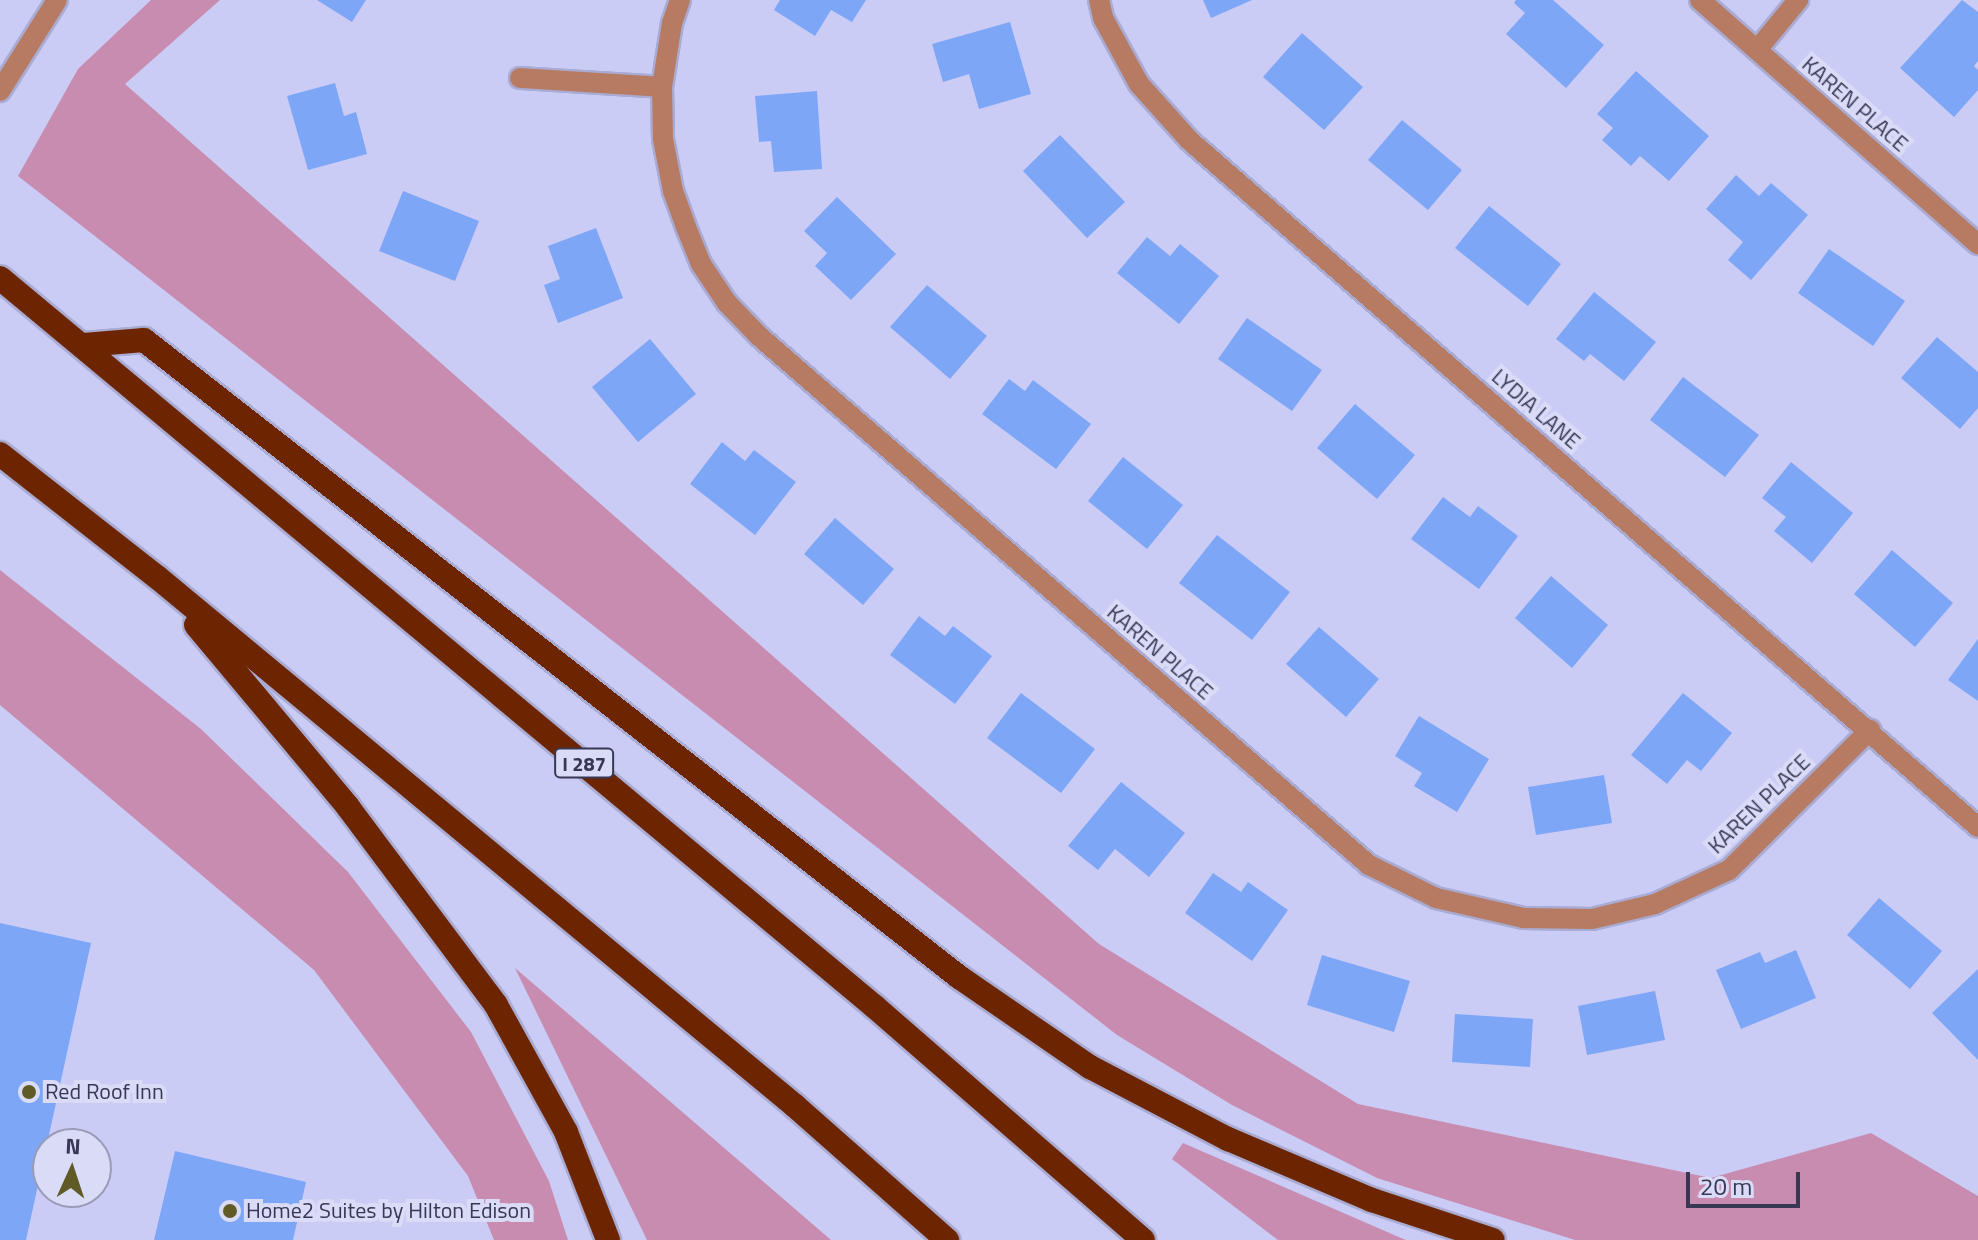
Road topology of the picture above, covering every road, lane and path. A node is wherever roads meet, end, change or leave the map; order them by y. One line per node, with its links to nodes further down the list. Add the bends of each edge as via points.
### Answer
1 (57, 0): 9 (street)
2 (680, 0): 8 (street, KAREN PLACE)
3 (1099, 0): 15 (street, LYDIA LANE, via 1103,18 1139,84 1189,140)
4 (1700, 0): 6 (street, KAREN PLACE)
5 (1798, 0): 6 (street)
6 (1757, 50): 10 (street, KAREN PLACE)
7 (520, 78): 8 (street)
8 (662, 87): 15 (street, KAREN PLACE, via 663,139 673,191 701,264 727,303 772,348 1369,865 1436,898 1523,918 1592,919 1655,904 1729,870)
9 (0, 91)
10 (1978, 244)
11 (0, 278): 12 (highway, I 287)
12 (84, 345): 19 (highway, I 287, via 875,1007); 20 (highway, via 144,340 959,977 1090,1067 1228,1139 1372,1200)
13 (0, 454): 14 (highway)
14 (157, 577): 17 (highway, via 348,807 496,1005 566,1132); 18 (highway, via 795,1106)
15 (1870, 730): 16 (street, LYDIA LANE)
16 (1978, 827)
17 (608, 1240)
18 (947, 1240)
19 (1143, 1240)
20 (1493, 1240)

